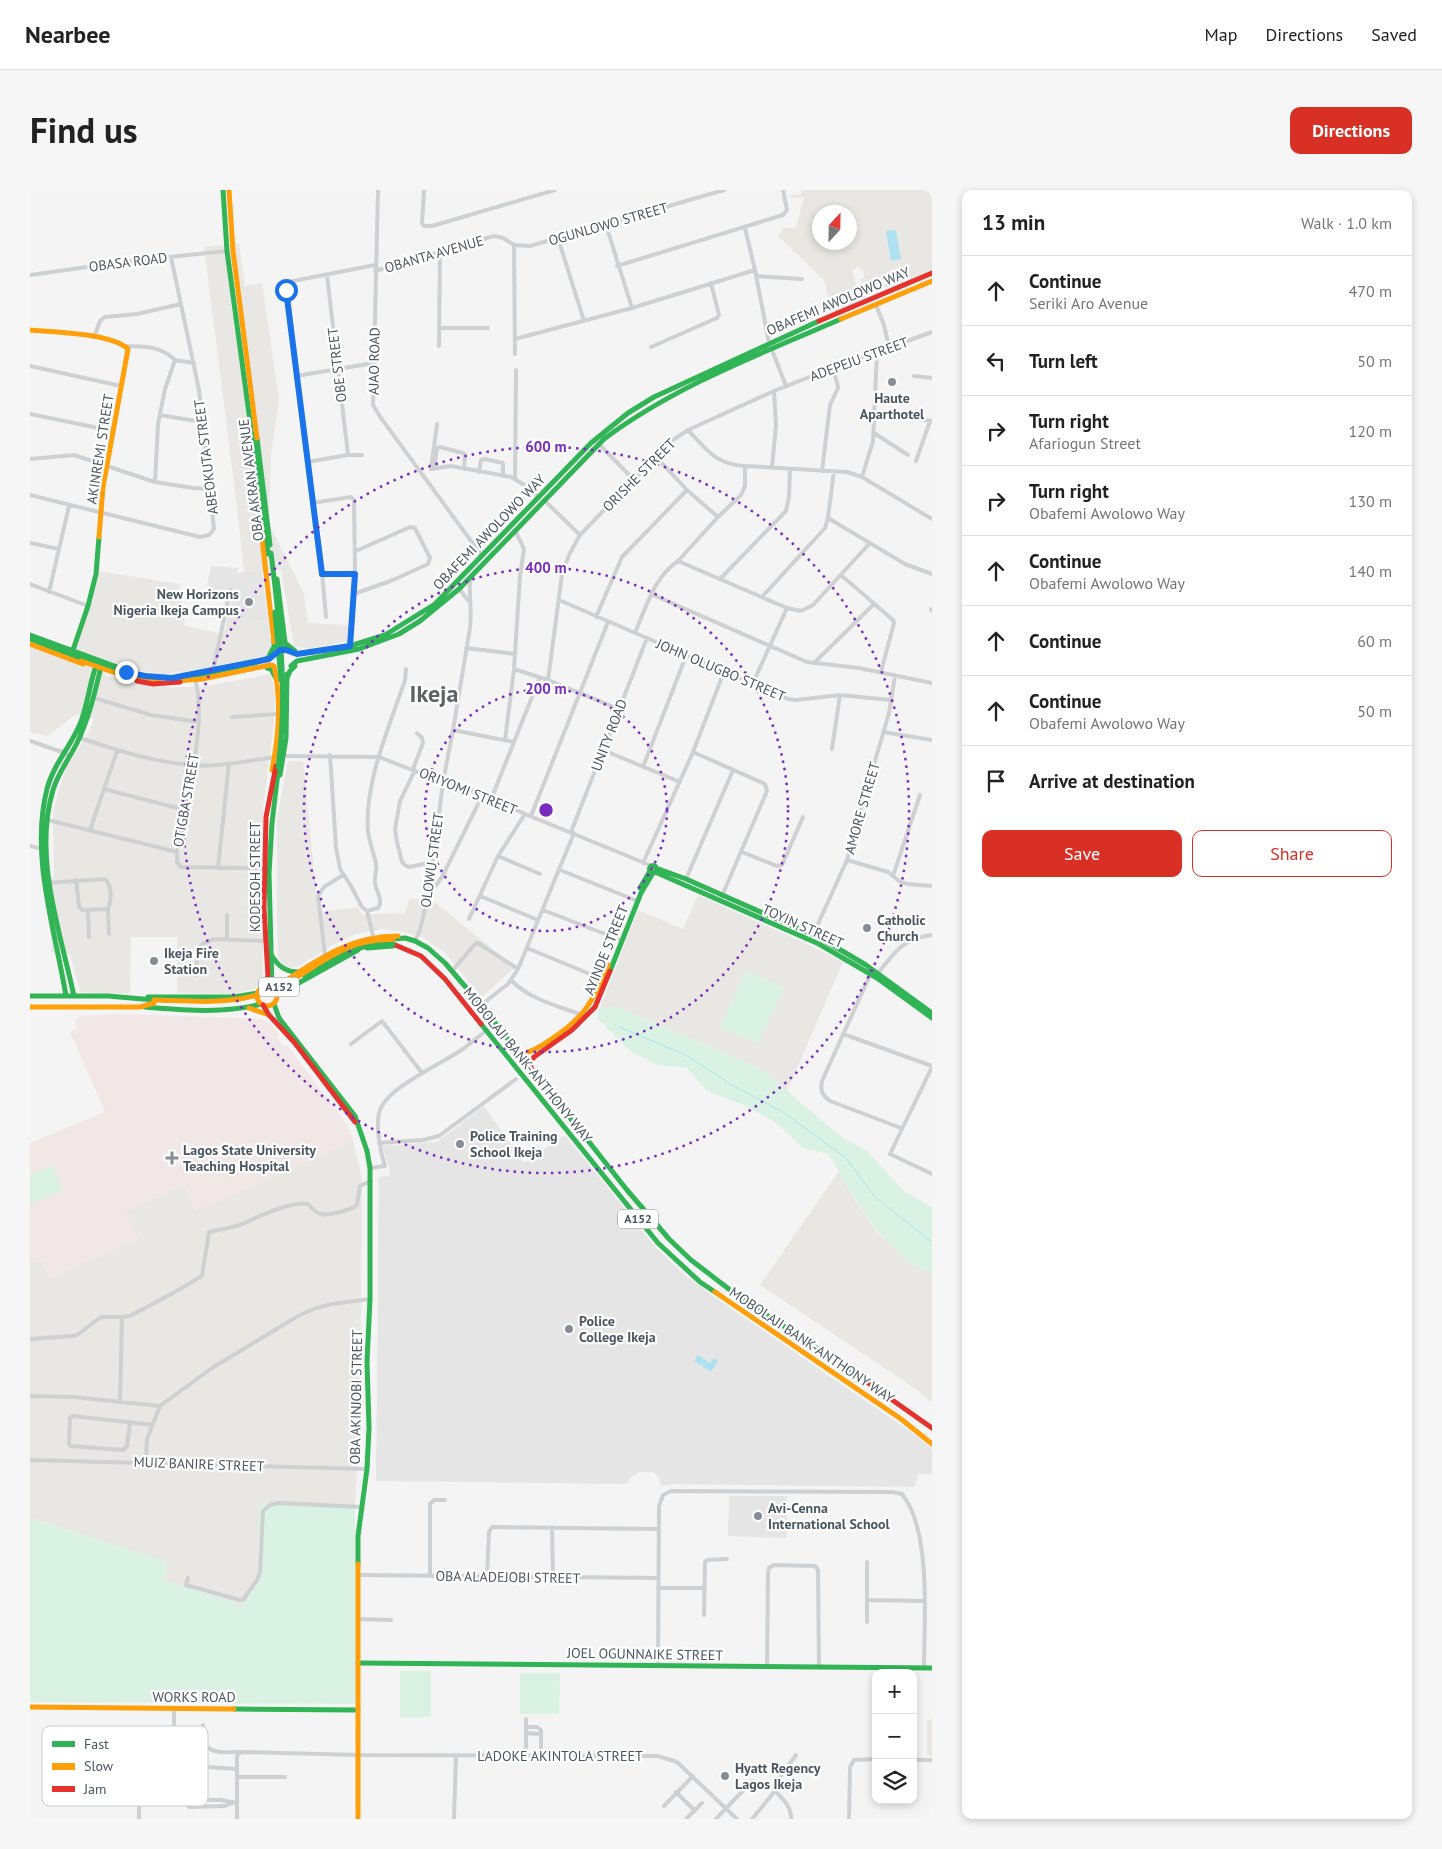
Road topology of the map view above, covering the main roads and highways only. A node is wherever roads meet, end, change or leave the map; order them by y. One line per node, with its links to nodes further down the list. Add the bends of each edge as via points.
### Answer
1 (223, 190): 7 (main road, OBA AKRAN AVENUE, via 227,252)
2 (229, 190): 7 (main road, OBA AKRAN AVENUE, via 233,251)
3 (932, 273): 6 (main road, OBAFEMI AWOLOWO WAY, via 769,343)
4 (932, 281): 6 (main road, OBAFEMI AWOLOWO WAY)
5 (30, 330): 15 (main road, AKINREMI STREET, via 94,337 124,346 128,353 106,466 98,564)
6 (689, 384): 11 (main road, OBAFEMI AWOLOWO WAY, via 624,423 599,444 458,589 420,621 399,634); 11 (main road, OBAFEMI AWOLOWO WAY, via 654,397 606,430 435,604)
7 (265, 526): 8 (main road, via 273,553); 9 (main road, via 262,535); 34 (main road, OBA AKRAN AVENUE, bridge, via 285,680 284,738)
8 (281, 610): 9 (main road, via 277,614); 14 (main road)
9 (271, 611): 12 (main road)
10 (30, 635): 15 (main road)
11 (386, 637): 18 (main road, OBAFEMI AWOLOWO WAY); 19 (main road, OBAFEMI AWOLOWO WAY, via 359,649)
12 (274, 638): 17 (main road); 20 (main road, via 272,652)
13 (30, 642): 24 (main road); 28 (main road)
14 (285, 643): 16 (main road); 18 (main road)
15 (73, 650): 25 (main road, via 129,672)
16 (288, 651): 17 (main road, OBAFEMI AWOLOWO WAY); 18 (main road, OBAFEMI AWOLOWO WAY); 22 (main road, via 292,656)
17 (274, 653): 20 (main road, OBAFEMI AWOLOWO WAY, via 269,659); 21 (main road)
18 (301, 654)
19 (304, 659): 22 (main road, OBAFEMI AWOLOWO WAY); 27 (main road)
20 (255, 662): 26 (main road)
21 (274, 666): 22 (main road, OBAFEMI AWOLOWO WAY, via 283,670); 23 (main road); 30 (main road)
22 (291, 666): 27 (main road)
23 (257, 668): 26 (main road); 30 (main road, via 271,669)
24 (97, 670): 29 (main road, via 146,683 172,684); 33 (main road, via 84,714); 33 (main road, via 89,716 80,738)
25 (181, 677): 26 (main road); 28 (main road)
26 (194, 677): 29 (main road)
27 (287, 678): 32 (main road)
28 (159, 679): 29 (main road)
29 (186, 680)
30 (277, 680): 31 (main road)
31 (278, 714): 32 (main road, via 283,710); 35 (main road)
32 (287, 715): 36 (main road, via 284,756)
33 (67, 754): 37 (main road, via 51,798); 37 (main road, via 47,789 43,813)
34 (277, 767): 35 (main road, KODESOH STREET); 36 (main road, KODESOH STREET)
35 (269, 795): 47 (main road, KODESOH STREET, via 264,868 268,976)
36 (273, 802): 43 (main road, KODESOH STREET, via 269,855)
37 (45, 850): 39 (main road)
38 (653, 870): 63 (main road, TOYIN STREET, via 686,879 813,935 878,973); 65 (main road, TOYIN STREET, via 819,944 871,974); 66 (main road, AYINDE STREET, via 635,900 594,999 568,1029 539,1047); 67 (main road, AYINDE STREET, via 595,1006 572,1030 534,1056)
39 (47, 883): 52 (main road); 53 (main road)
40 (405, 938): 41 (main road, MOBOLAJI BANK-ANTHONY WAY / A152); 44 (main road, via 372,936 352,942); 66 (main road, MOBOLAJI BANK-ANTHONY WAY / A152, via 434,953 452,971)
41 (393, 941): 42 (main road, MOBOLAJI BANK-ANTHONY WAY / A152); 56 (main road, MOBOLAJI BANK-ANTHONY WAY / A152, bridge, via 355,949 290,985 255,1000 230,1004)
42 (400, 946): 46 (main road, via 356,951); 69 (main road, MOBOLAJI BANK-ANTHONY WAY / A152, via 421,956 434,967)
43 (272, 956): 45 (main road, via 284,970); 48 (main road, KODESOH STREET)
44 (306, 968): 45 (main road); 46 (main road, via 306,976)
45 (299, 972): 48 (main road)
46 (312, 976): 50 (main road)
47 (262, 988): 48 (main road); 49 (main road)
48 (273, 988): 50 (main road)
49 (258, 993): 54 (main road); 57 (main road)
50 (277, 995): 58 (main road)
51 (30, 996): 52 (main road, MOBOLAJI BANK-ANTHONY WAY / A152)
52 (66, 996): 53 (main road, MOBOLAJI BANK-ANTHONY WAY / A152)
53 (74, 996): 55 (main road, MOBOLAJI BANK-ANTHONY WAY / A152)
54 (224, 997): 55 (main road); 62 (main road, via 228,1004)
55 (141, 998): 56 (main road, MOBOLAJI BANK-ANTHONY WAY / A152)
56 (154, 1002): 60 (main road, MOBOLAJI BANK-ANTHONY WAY / A152)
57 (262, 1004): 58 (main road); 61 (main road); 64 (main road)
58 (274, 1004): 70 (main road, OBA AKINJOBI STREET, via 279,1018 350,1109)
59 (30, 1007): 60 (main road, MOBOLAJI BANK-ANTHONY WAY / A152)
60 (140, 1007): 62 (main road)
61 (245, 1008): 62 (main road); 64 (main road)
62 (225, 1009)
63 (932, 1013)
64 (269, 1015): 70 (main road, via 286,1032)
65 (932, 1018)
66 (519, 1054): 67 (main road, MOBOLAJI BANK-ANTHONY WAY / A152)
67 (531, 1068): 68 (main road, MOBOLAJI BANK-ANTHONY WAY / A152)
68 (539, 1079): 69 (main road); 71 (main road, MOBOLAJI BANK-ANTHONY WAY / A152, via 678,1249 738,1296)
69 (531, 1085): 72 (main road, MOBOLAJI BANK-ANTHONY WAY / A152, via 674,1260)
70 (356, 1123): 77 (main road, OBA AKINJOBI STREET, via 364,1140 371,1181 367,1362 369,1428 359,1527)
71 (857, 1376): 72 (main road, via 865,1387 860,1389); 73 (main road, MOBOLAJI BANK-ANTHONY WAY / A152)
72 (852, 1385): 74 (main road, MOBOLAJI BANK-ANTHONY WAY / A152)
73 (878, 1389): 74 (main road, via 871,1387 866,1390); 75 (main road, MOBOLAJI BANK-ANTHONY WAY / A152)
74 (872, 1400): 76 (main road, MOBOLAJI BANK-ANTHONY WAY / A152)
75 (932, 1428)
76 (932, 1444)
77 (358, 1663): 78 (main road, JOEL OGUNNAIKE STREET); 80 (main road, OBA AKINJOBI STREET)
78 (932, 1668)
79 (30, 1707): 80 (main road, WORKS ROAD)
80 (358, 1710): 81 (main road, OBA AKINJOBI STREET)
81 (358, 1819)

